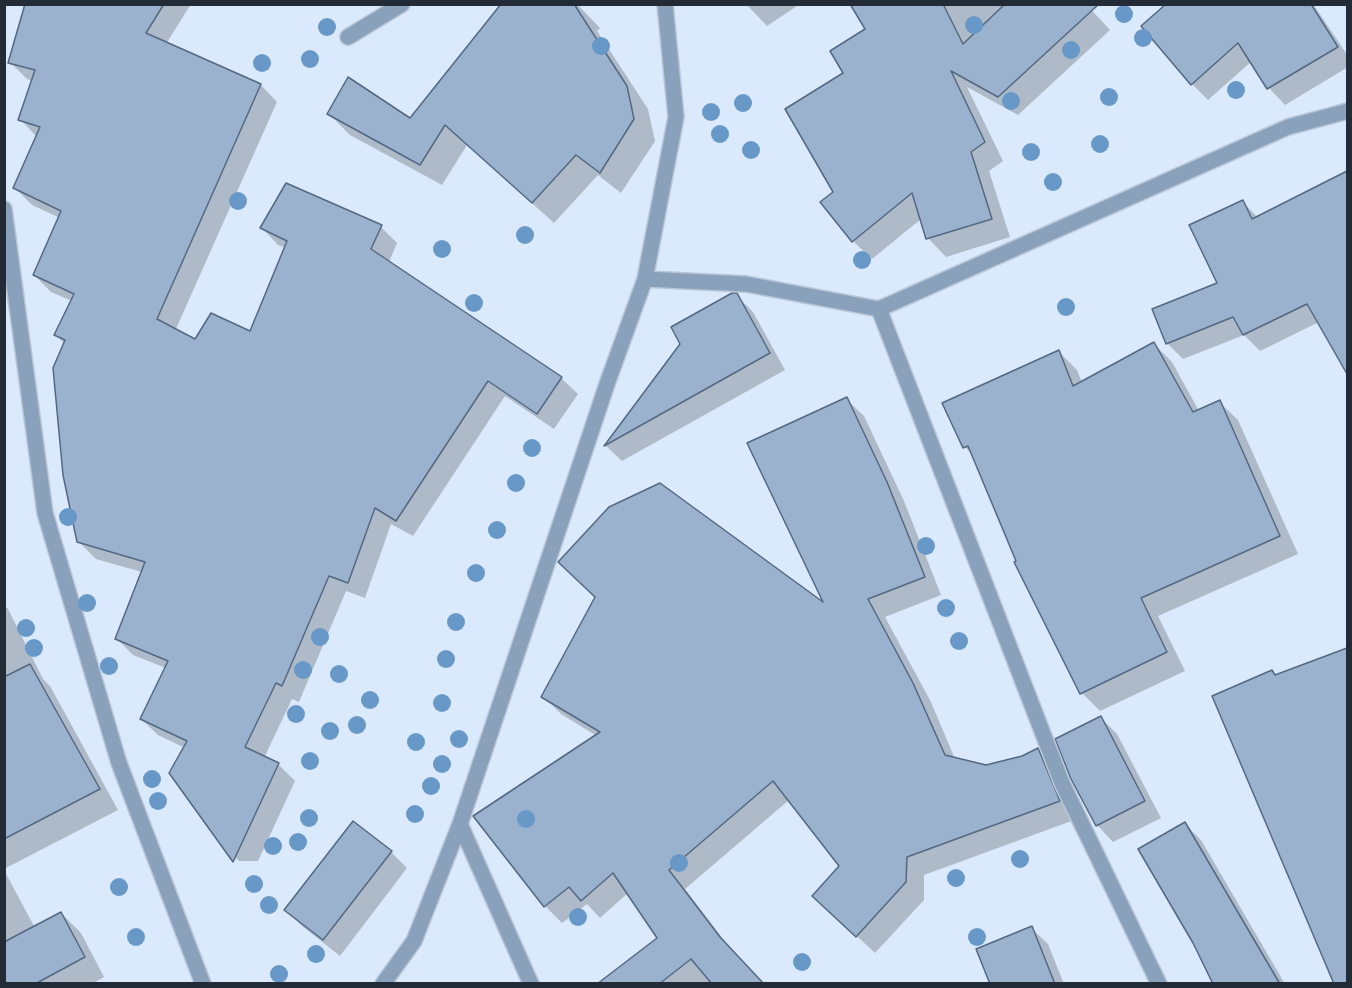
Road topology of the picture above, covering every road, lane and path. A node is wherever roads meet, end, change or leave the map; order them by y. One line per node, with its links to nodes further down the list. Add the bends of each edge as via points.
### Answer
1 (402, 4): 3 (street)
2 (665, 4): 6 (street, via 676,117)
3 (348, 37)
4 (1347, 111): 7 (street, via 1288,127)
5 (4, 208): 9 (street, via 45,513 119,763)
6 (645, 279): 7 (street, via 746,284); 8 (street)
7 (879, 309): 12 (street, via 1062,783)
8 (460, 824): 10 (street, via 414,941); 11 (street)
9 (203, 984)
10 (383, 984)
11 (531, 984)
12 (1159, 984)

